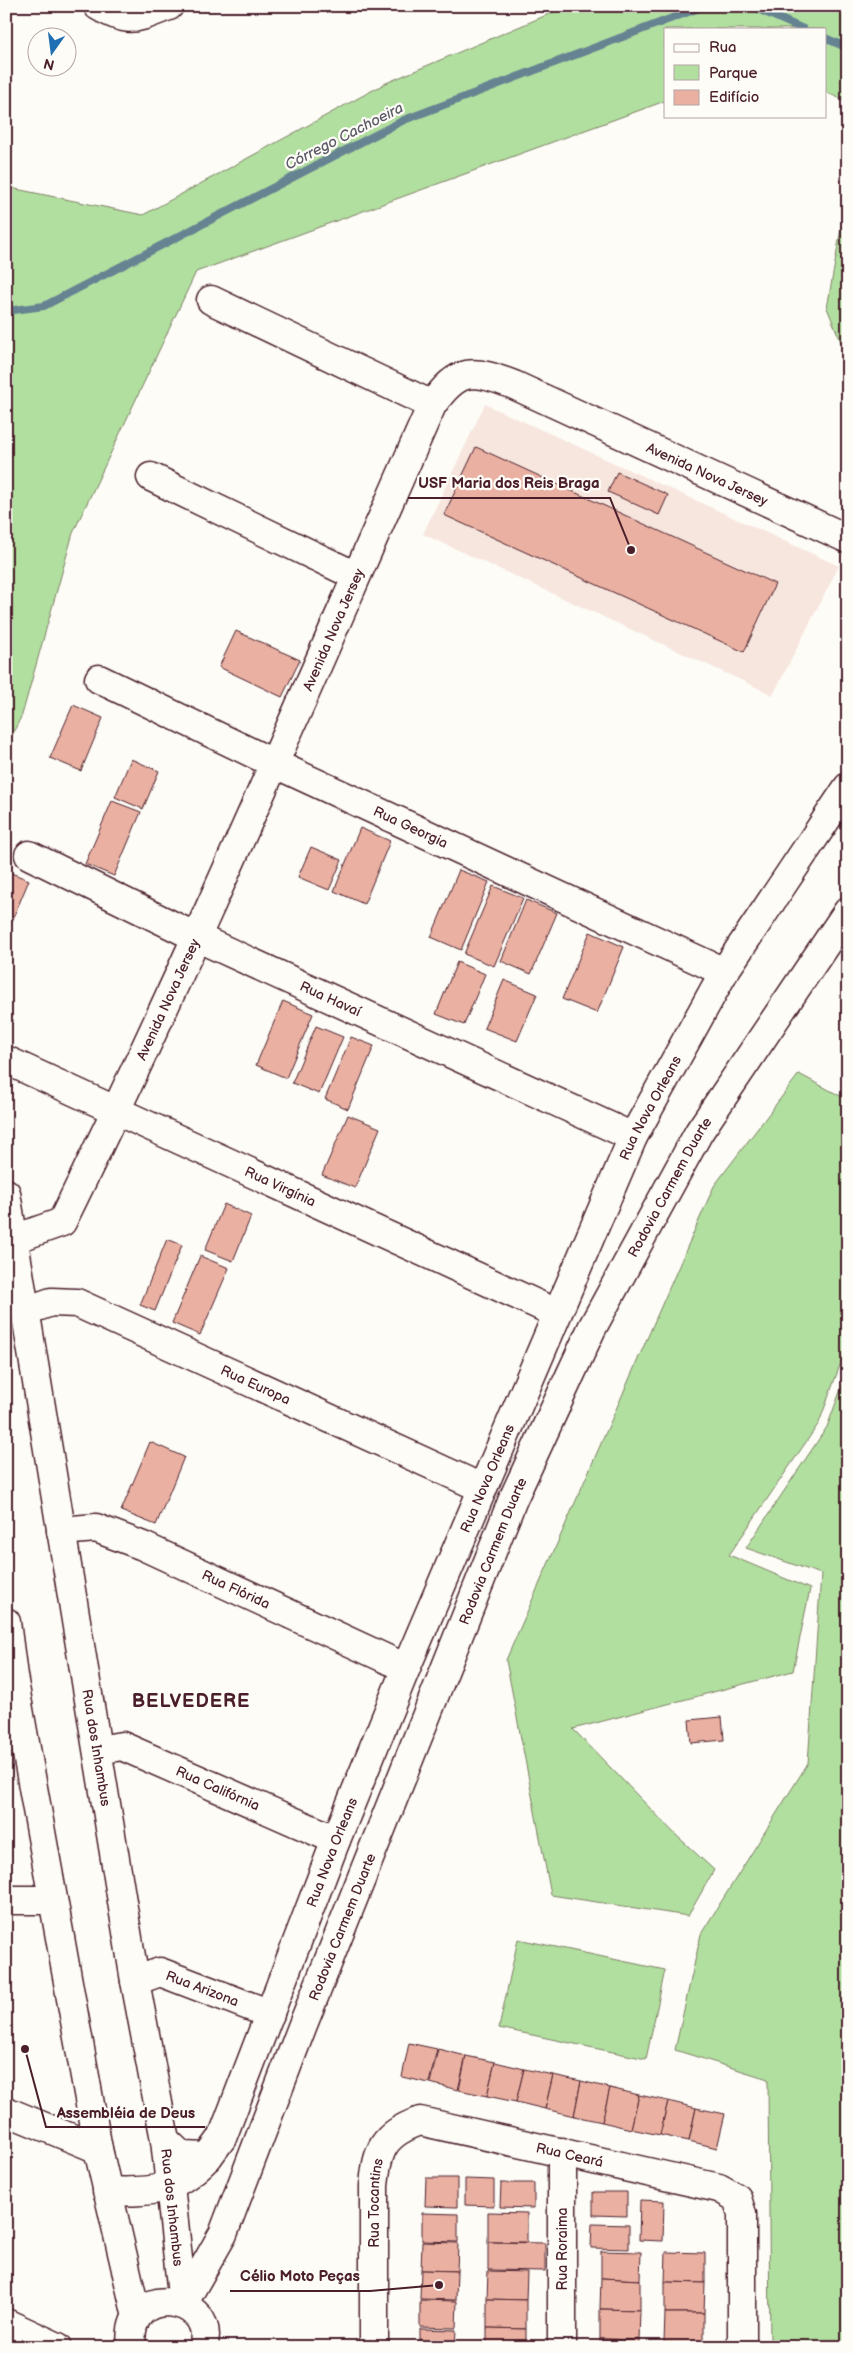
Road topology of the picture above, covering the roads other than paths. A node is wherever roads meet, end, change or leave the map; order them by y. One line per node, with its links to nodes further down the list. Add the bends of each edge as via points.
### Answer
1 (98, 6): 3 (street, via 114,15)
2 (169, 6): 3 (street)
3 (136, 12)
4 (211, 300): 5 (street)
5 (432, 405): 7 (street, Avenida Nova Jersey, via 455,378 477,374 498,379); 8 (street, Avenida Nova Jersey)
6 (152, 477): 8 (street)
7 (848, 539)
8 (356, 576): 10 (street, Avenida Nova Jersey)
9 (99, 679): 10 (street, Rua Georgia)
10 (273, 763): 14 (street, Avenida Nova Jersey); 15 (street, Rua Georgia)
11 (848, 786): 15 (street, Rua Nova Orleans)
12 (29, 856): 14 (street, Rua Havaí)
13 (848, 911): 42 (street, Rodovia Carmem Duarte, via 699,1132 592,1328 513,1499 302,2026)
14 (196, 937): 17 (street, Avenida Nova Jersey); 18 (street, Rua Havaí)
15 (724, 972): 18 (street, Rua Nova Orleans)
16 (6, 1060): 17 (street, Rua Virgínia)
17 (117, 1110): 20 (street, Avenida Nova Jersey, via 62,1222); 22 (street, Rua Virgínia)
18 (633, 1137): 22 (street, Rua Nova Orleans)
19 (6, 1193): 20 (street, Rua dos Inhambus)
20 (9, 1241): 21 (street, Rua dos Inhambus)
21 (26, 1311): 23 (street, Rua Europa, via 51,1302 78,1303); 24 (street, Rua dos Inhambus)
22 (556, 1313): 23 (street, Rua Nova Orleans)
23 (482, 1488): 26 (street, Rua Nova Orleans)
24 (61, 1531): 26 (street, Rua Flórida, via 96,1528 142,1546); 28 (street, Rua dos Inhambus)
25 (6, 1622): 27 (street)
26 (406, 1668): 29 (street, Rua Nova Orleans)
27 (10, 1676): 31 (street)
28 (98, 1750): 29 (street, Rua Califórnia, via 122,1746); 32 (street, Rua dos Inhambus)
29 (336, 1840): 33 (street, Rua Nova Orleans)
30 (6, 1898): 31 (street)
31 (53, 1900): 37 (street)
32 (135, 1981): 33 (street, Rua Arizona, via 160,1972); 36 (street, Rua dos Inhambus)
33 (270, 2014): 39 (street, Rua Nova Orleans, via 222,2138)
34 (6, 2111): 37 (street)
35 (400, 2128): 38 (street, Rua Ceará, via 420,2121); 49 (street, Rua Tocantins, via 384,2145 376,2161)
36 (165, 2140): 39 (street, via 182,2156); 40 (street, Rua dos Inhambus)
37 (98, 2149): 41 (street)
38 (562, 2152): 50 (street, Rua Roraima); 51 (street, Rua Ceará, via 719,2188 737,2198 742,2214)
39 (208, 2157): 40 (street, Rua Nova Orleans, via 190,2176)
40 (170, 2186): 41 (street, Rua Nova Orleans, via 142,2192); 43 (street, Rua dos Inhambus)
41 (108, 2191): 44 (street)
42 (223, 2234): 43 (street, Rodovia Carmem Duarte); 46 (street, Rodovia Carmem Duarte)
43 (183, 2304): 44 (street, via 163,2301 148,2306); 46 (street, via 194,2311)
44 (137, 2317): 48 (street, via 131,2331)
45 (6, 2323): 47 (street)
46 (203, 2336)
47 (58, 2347)
48 (131, 2347)
49 (374, 2347)
50 (562, 2347)
51 (742, 2347)

